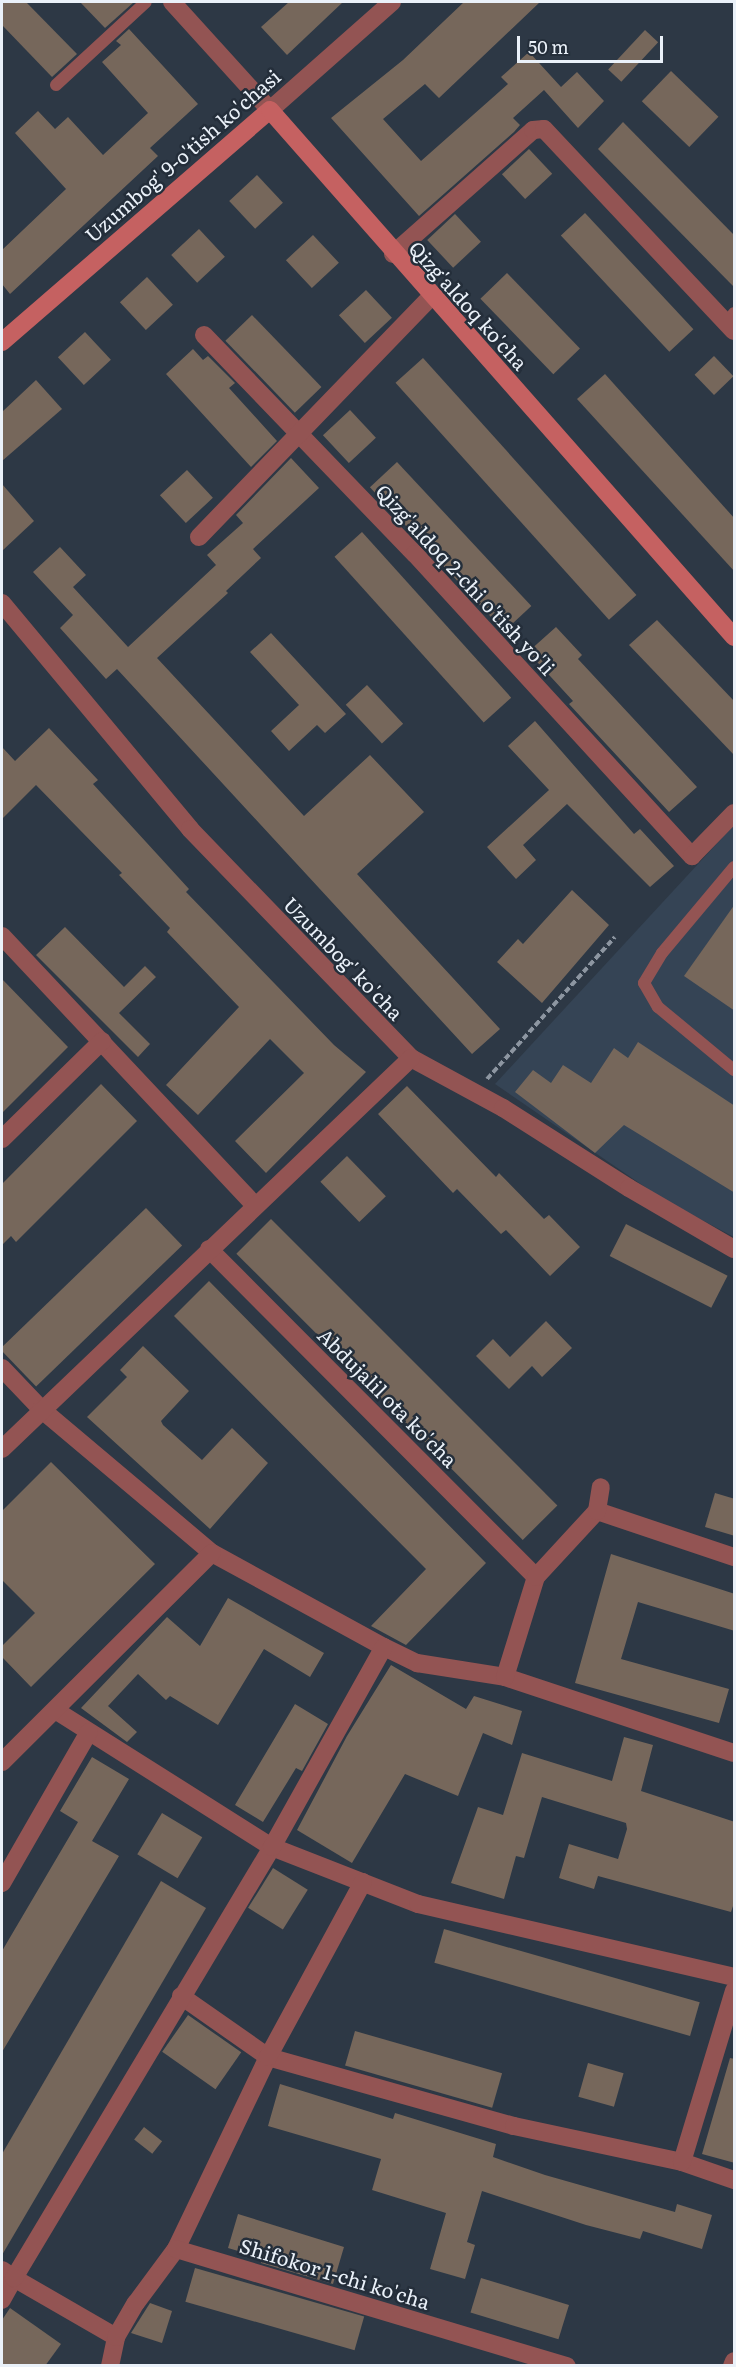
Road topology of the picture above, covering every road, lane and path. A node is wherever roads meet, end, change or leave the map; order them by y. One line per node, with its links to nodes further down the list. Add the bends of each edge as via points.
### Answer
1 (146, 2): 4 (lane)
2 (172, 2): 5 (street, Qizg'aldoq ko'cha)
3 (392, 2): 5 (street, Uzumbog' 9-o'tish ko'chasi)
4 (56, 85)
5 (270, 110): 6 (street, Qizg'aldoq ko'cha); 10 (street, Uzumbog' 9-o'tish ko'chasi)
6 (393, 254): 7 (street, Qizg'aldoq ko'cha); 8 (street, via 533,130 544,129)
7 (431, 297): 11 (street); 14 (street, Qizg'aldoq ko'cha)
8 (732, 322)
9 (204, 335): 11 (street, Qizg'aldoq 2-chi o'tish yo'li)
10 (2, 342)
11 (301, 434): 12 (street); 15 (street, Qizg'aldoq 2-chi o'tish yo'li, via 692,856)
12 (199, 537)
13 (2, 603): 20 (street, Uzumbog' ko'cha, via 190,829)
14 (735, 637)
15 (735, 813)
16 (735, 867): 21 (lane, via 662,953 644,983 658,1007)
17 (2, 936): 19 (street)
18 (615, 937): 22 (path)
19 (102, 1041): 23 (street); 24 (street)
20 (411, 1058): 22 (street, Uzumbog' ko'cha); 24 (street)
21 (735, 1070)
22 (474, 1092): 26 (street, Uzumbog' ko'cha)
23 (2, 1140)
24 (255, 1205): 25 (street)
25 (209, 1249): 28 (street); 34 (street, Abdujalil ota ko'cha)
26 (735, 1249)
27 (2, 1368): 28 (street)
28 (41, 1409): 29 (street); 32 (street)
29 (2, 1449)
30 (601, 1487): 31 (street)
31 (597, 1511): 33 (street); 34 (street)
32 (212, 1553): 35 (street); 37 (street)
33 (735, 1557)
34 (536, 1577): 36 (street)
35 (384, 1647): 36 (street, via 417,1663); 41 (street)
36 (505, 1677): 39 (street)
37 (55, 1710): 38 (street); 40 (street)
38 (89, 1732): 41 (street); 43 (street)
39 (735, 1753)
40 (2, 1762)
41 (272, 1847): 42 (street); 46 (street)
42 (363, 1882): 44 (street, via 418,1904); 47 (street)
43 (2, 1883)
44 (735, 1977)
45 (735, 1991): 48 (street)
46 (181, 1996): 47 (street); 51 (street)
47 (268, 2057): 48 (street, via 514,2126); 50 (street)
48 (682, 2162): 49 (street)
49 (735, 2180)
50 (176, 2249): 53 (street); 56 (street, Shifokor 1-chi ko'cha)
51 (8, 2274): 52 (street); 53 (street)
52 (2, 2300)
53 (121, 2330): 55 (street)
54 (735, 2361): 57 (street)
55 (110, 2366)
56 (567, 2366)
57 (732, 2366)

